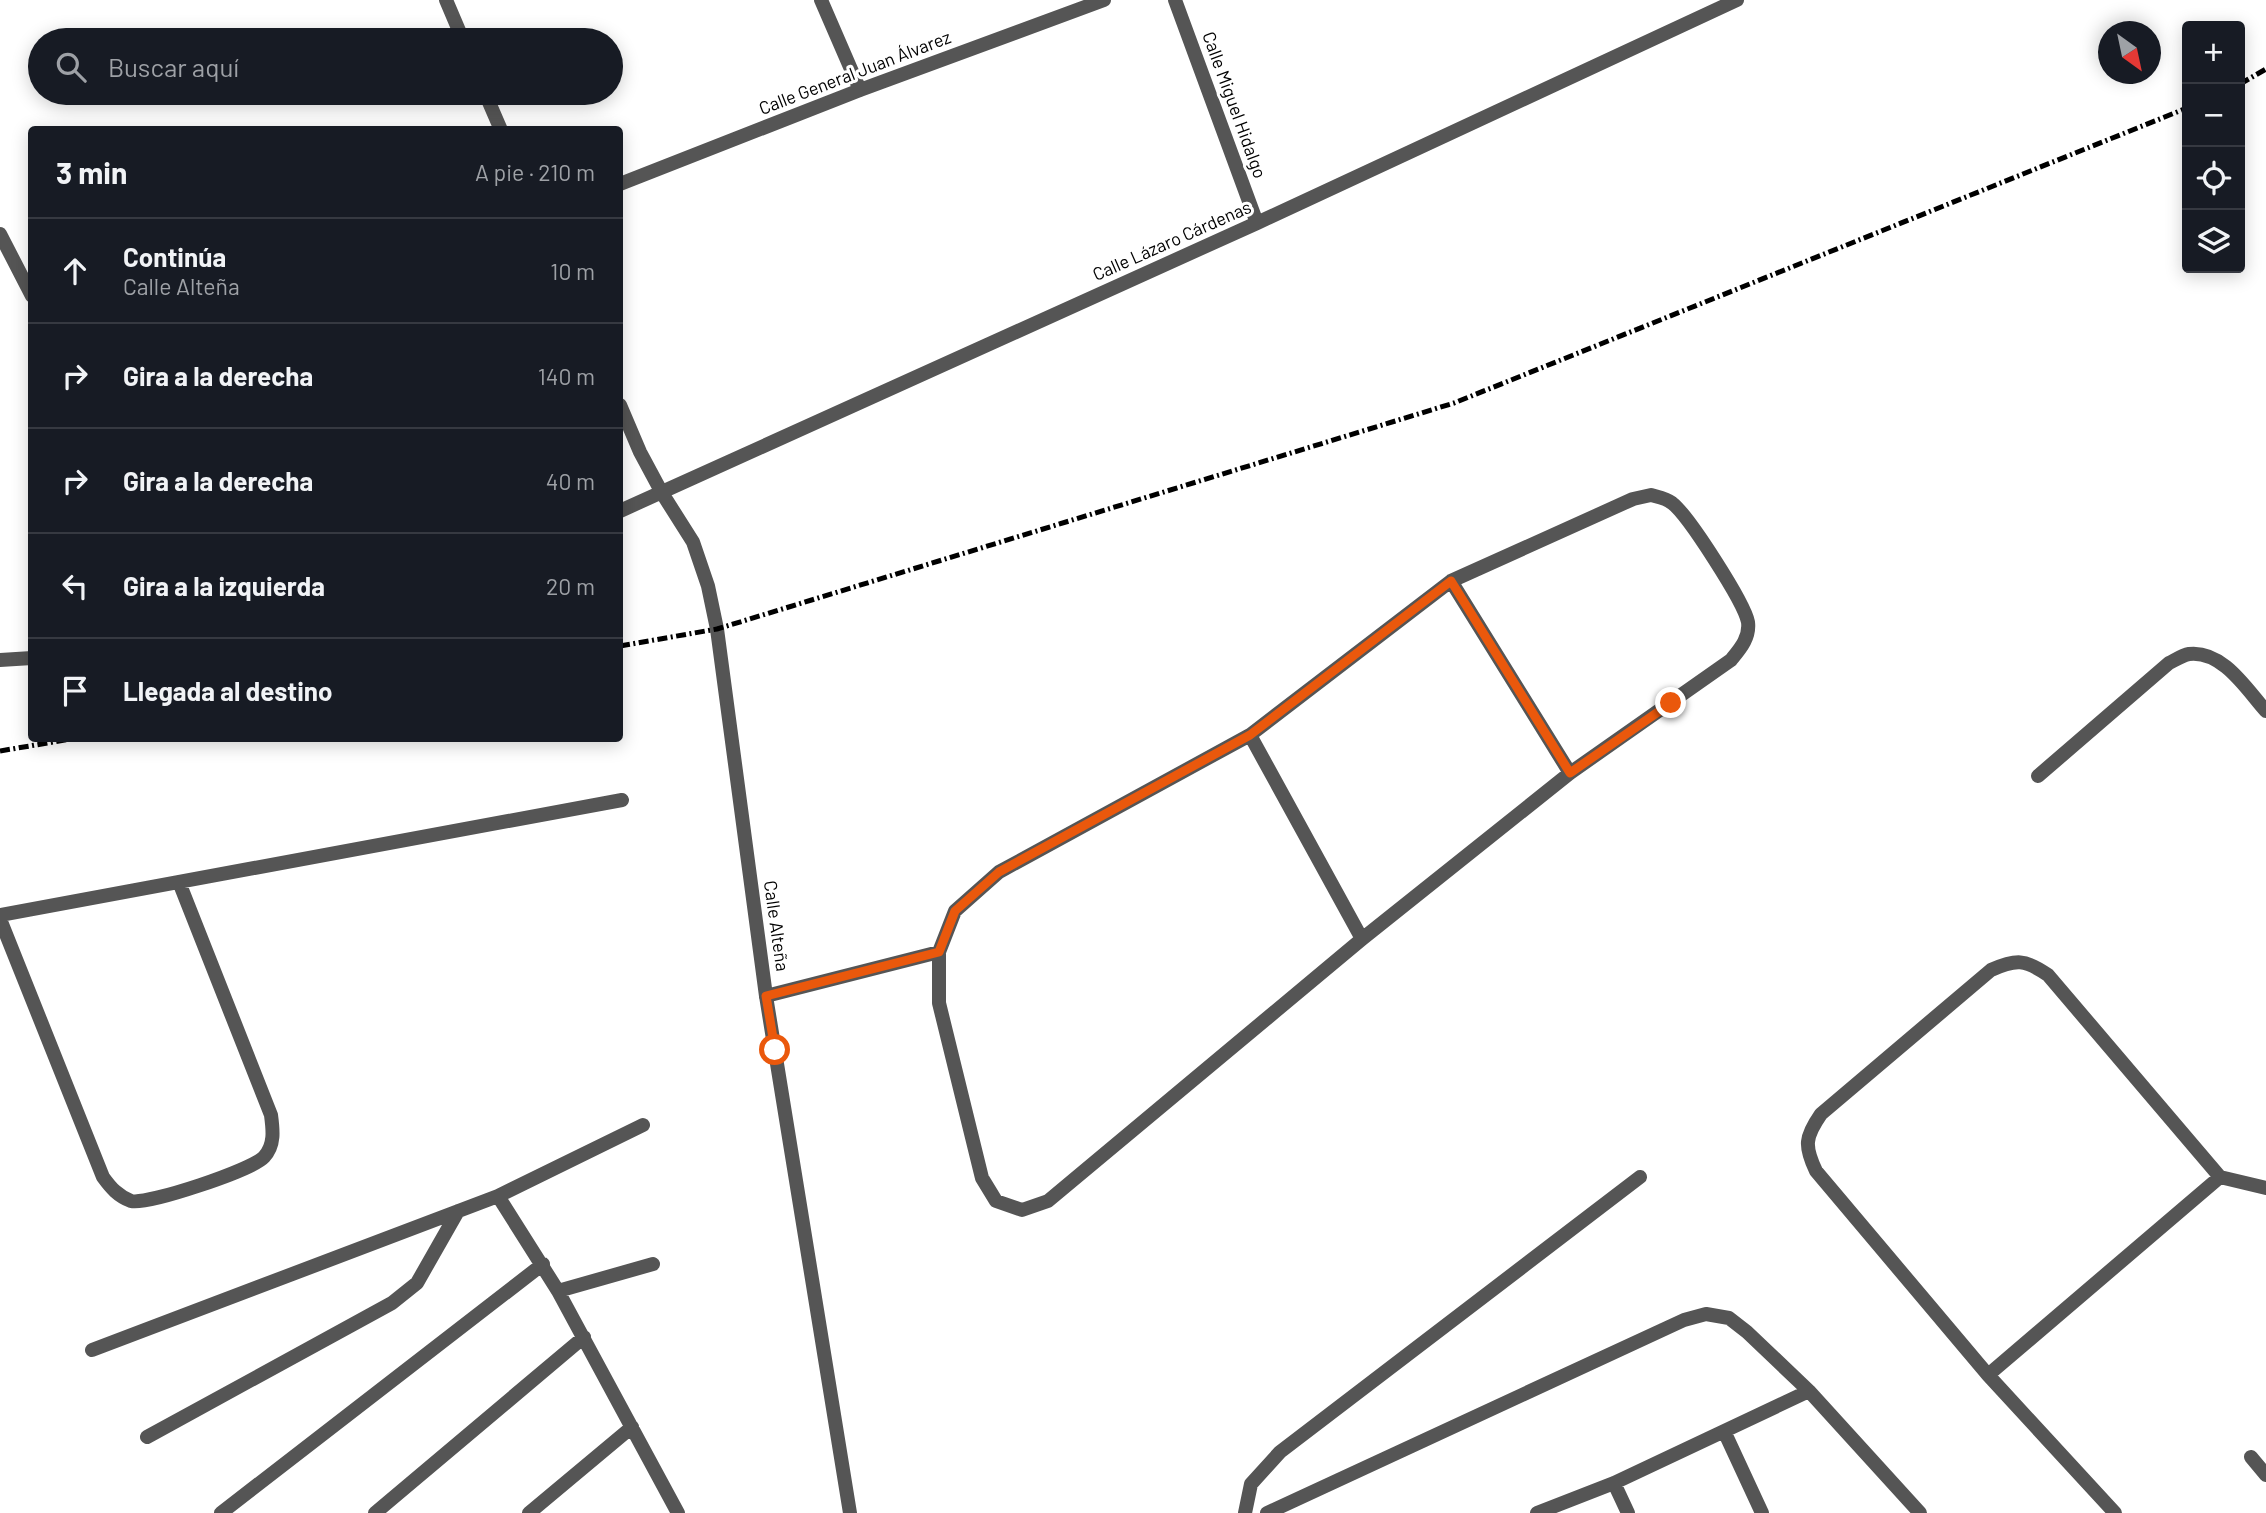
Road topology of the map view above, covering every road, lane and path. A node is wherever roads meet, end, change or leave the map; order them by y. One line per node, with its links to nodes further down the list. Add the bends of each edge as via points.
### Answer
1 (446, 0): 6 (street)
2 (821, 0): 7 (street)
3 (1104, 0): 7 (street, Calle General Juan Álvarez)
4 (1175, 0): 11 (street, Calle Miguel Hidalgo)
5 (1737, 0): 11 (street, Calle Lázaro Cárdenas)
6 (458, 28)
7 (860, 90): 10 (street, Calle General Juan Álvarez)
8 (490, 105): 9 (street)
9 (499, 126)
10 (623, 183)
11 (1257, 223): 15 (street, Calle Lázaro Cárdenas)
12 (0, 235): 13 (street)
13 (28, 288)
14 (623, 412): 15 (street, Calle Alteña)
15 (662, 493): 16 (street, Calle Lázaro Cárdenas); 29 (street, Calle Alteña, via 694,542 718,629)
16 (623, 510)
17 (1451, 581): 21 (street); 22 (street); 22 (street, via 1651,495 1669,500 1683,514 1742,605 1748,625 1744,645 1731,660)
18 (28, 658): 19 (street)
19 (0, 660)
20 (2266, 711): 23 (street, via 2226,667 2208,655 2188,654 2169,663)
21 (1250, 735): 27 (street); 28 (street, via 999,872 955,911)
22 (1570, 773): 27 (street)
23 (2038, 776)
24 (622, 800): 25 (street)
25 (179, 881): 26 (street); 26 (street, via 271,1115 273,1137 264,1157 246,1168 154,1200 134,1202 115,1193 103,1177)
26 (0, 917)
27 (1362, 939): 28 (street, via 1048,1201 1022,1210 996,1201 982,1178 939,1003)
28 (939, 952): 29 (street)
29 (766, 996): 53 (street, Calle Alteña)
30 (643, 1125): 34 (street)
31 (1640, 1177): 54 (street, via 1280,1452 1251,1484)
32 (2220, 1177): 33 (street); 41 (street); 41 (street, via 2048,975 2031,963 2010,962 1991,970 1821,1114 1809,1131 1807,1153 1816,1171)
33 (2266, 1188)
34 (498, 1196): 35 (street); 36 (street)
35 (458, 1211): 40 (street); 45 (street, via 417,1283 392,1303)
36 (543, 1264): 38 (street); 49 (street)
37 (653, 1264): 38 (street)
38 (558, 1291): 39 (street)
39 (584, 1337): 43 (street); 50 (street)
40 (92, 1350)
41 (1988, 1375): 60 (street)
42 (1809, 1391): 44 (street); 55 (street, via 1729,1318 1706,1314 1684,1320); 59 (street)
43 (632, 1427): 51 (street); 52 (street)
44 (1724, 1431): 48 (street); 58 (street)
45 (147, 1437)
46 (2251, 1457): 47 (street)
47 (2266, 1475)
48 (1614, 1483): 56 (street); 57 (street)
49 (221, 1513)
50 (375, 1513)
51 (529, 1513)
52 (678, 1513)
53 (850, 1513)
54 (1245, 1513)
55 (1267, 1513)
56 (1537, 1513)
57 (1628, 1513)
58 (1762, 1513)
59 (1920, 1513)
60 (2115, 1513)

